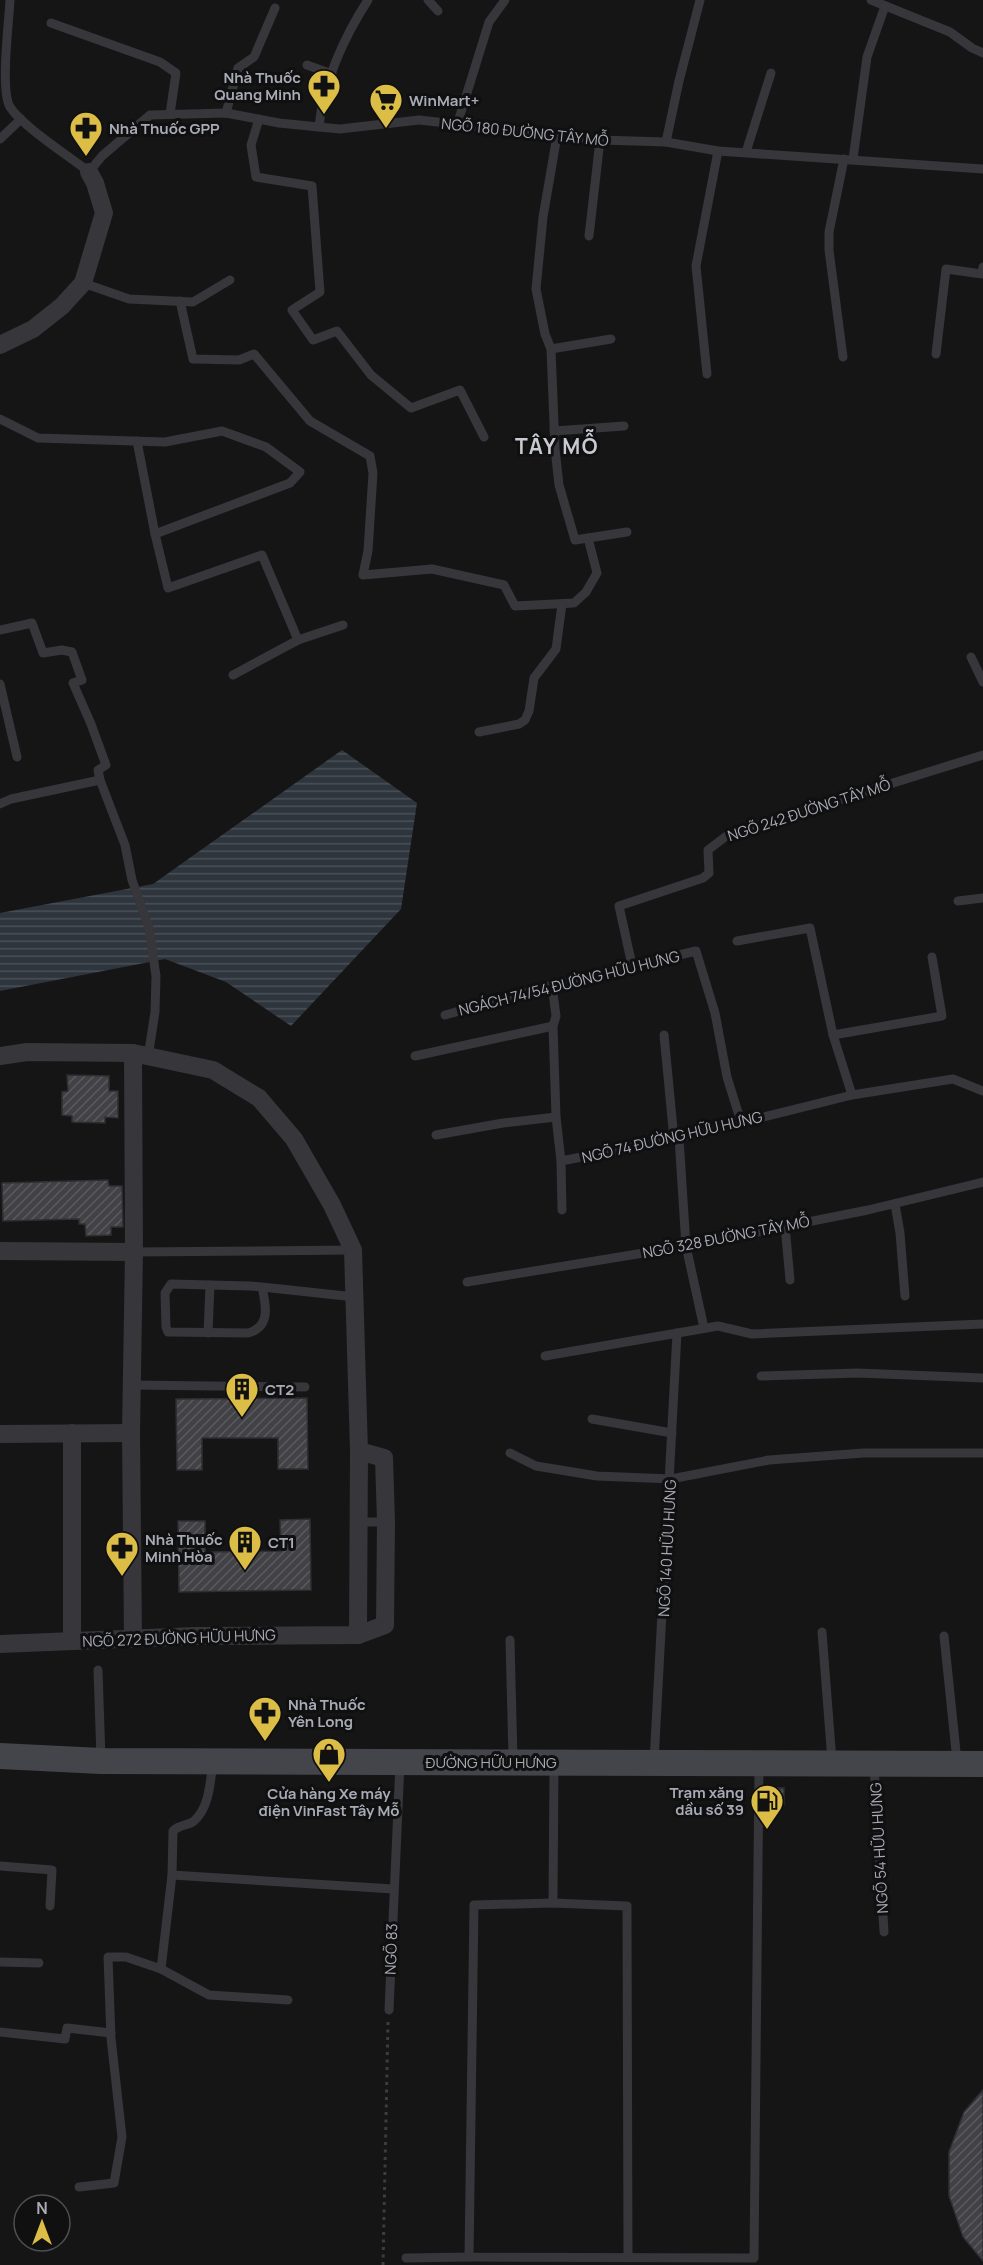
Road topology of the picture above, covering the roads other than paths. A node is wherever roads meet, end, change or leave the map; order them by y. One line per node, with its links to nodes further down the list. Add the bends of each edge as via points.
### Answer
1 (10, 0): 17 (lane, via 5,89 9,105)
2 (368, 0): 14 (lane)
3 (428, 0): 9 (lane)
4 (505, 0): 19 (lane, via 489,22)
5 (700, 0): 24 (lane)
6 (871, 0): 7 (lane)
7 (885, 6): 11 (lane, via 950,32); 27 (lane, via 867,57)
8 (275, 8): 15 (lane, via 254,57 238,68)
9 (438, 11)
10 (51, 23): 16 (lane, via 160,62 176,73)
11 (983, 53)
12 (307, 65): 14 (lane)
13 (771, 73): 26 (lane)
14 (332, 74): 20 (lane, via 321,104)
15 (226, 112): 16 (lane, NGÕ 180 ĐƯỜNG TÂY MỖ); 18 (lane, NGÕ 180 ĐƯỜNG TÂY MỖ)
16 (170, 114): 29 (lane, NGÕ 180 ĐƯỜNG TÂY MỖ, via 150,115)
17 (21, 119): 22 (lane); 29 (lane)
18 (259, 119): 20 (lane, NGÕ 180 ĐƯỜNG TÂY MỖ); 44 (lane, via 251,145 256,177 312,186 320,292 292,309 313,340 337,331 371,375 411,408 460,390)
19 (457, 125): 20 (lane, NGÕ 180 ĐƯỜNG TÂY MỖ, via 419,120 340,129); 21 (lane, NGÕ 180 ĐƯỜNG TÂY MỖ)
20 (319, 127)
21 (557, 136): 23 (lane, NGÕ 180 ĐƯỜNG TÂY MỖ); 37 (lane, via 536,289)
22 (0, 139)
23 (600, 140): 24 (lane, NGÕ 180 ĐƯỜNG TÂY MỖ); 30 (lane)
24 (666, 142): 25 (lane, NGÕ 180 ĐƯỜNG TÂY MỖ)
25 (718, 150): 26 (lane, NGÕ 180 ĐƯỜNG TÂY MỖ); 40 (lane, via 696,266)
26 (746, 152): 27 (lane, NGÕ 180 ĐƯỜNG TÂY MỖ)
27 (849, 159): 28 (lane, NGÕ 180 ĐƯỜNG TÂY MỖ); 39 (lane, via 829,250)
28 (983, 169)
29 (89, 172): 33 (street, via 104,213)
30 (589, 236)
31 (983, 267): 38 (lane, via 982,274 946,269)
32 (230, 280): 34 (lane, via 193,302)
33 (83, 283): 34 (lane, via 129,299); 36 (street, via 33,329)
34 (180, 301): 49 (lane, via 193,359 239,360 254,354 310,421 370,456 373,473 363,575 432,570 504,585 515,606)
35 (611, 339): 37 (lane)
36 (0, 345)
37 (551, 349): 43 (lane)
38 (936, 354)
39 (843, 357)
40 (706, 374)
41 (0, 419): 45 (lane, via 38,438)
42 (624, 426): 43 (lane)
43 (554, 431): 48 (lane, via 559,485 571,530 575,540)
44 (484, 437)
45 (136, 441): 47 (lane); 47 (lane, via 165,442 222,431 266,447 300,472 290,483)
46 (627, 532): 48 (lane)
47 (155, 534): 52 (lane, via 168,588 261,555)
48 (588, 538): 49 (lane, via 597,573 574,603)
49 (562, 604): 57 (lane, via 556,649 534,678 525,720)
50 (343, 625): 52 (lane)
51 (0, 630): 60 (lane, via 32,623 43,653 72,652 82,680 73,683 106,765 98,770)
52 (298, 640): 54 (lane)
53 (971, 657): 55 (lane)
54 (233, 675)
55 (983, 682)
56 (0, 684): 59 (lane)
57 (479, 732)
58 (983, 755): 66 (lane, NGÕ 242 ĐƯỜNG TÂY MỖ, via 729,834 708,850 709,873 704,878 619,906)
59 (17, 757)
60 (100, 780): 61 (lane); 72 (lane, via 125,845 149,928 156,976 155,1012)
61 (0, 804)
62 (983, 898): 63 (lane)
63 (958, 902)
64 (737, 941): 71 (lane, via 810,928)
65 (932, 957): 71 (lane, via 942,1016)
66 (632, 965): 67 (lane, NGÁCH 74/54 ĐƯỜNG HỮU HƯNG); 78 (lane, NGÁCH 74/54 ĐƯỜNG HỮU HƯNG, via 696,951)
67 (552, 985): 68 (lane, NGÁCH 74/54 ĐƯỜNG HỮU HƯNG); 69 (lane, NGÕ 74 ĐƯỜNG HỮU HƯNG, via 556,1016)
68 (445, 1015)
69 (553, 1026): 74 (lane); 77 (lane, NGÕ 74 ĐƯỜNG HỮU HƯNG)
70 (664, 1035): 80 (lane)
71 (832, 1035): 76 (lane)
72 (141, 1055): 73 (street, via 27,1052); 87 (street, via 213,1070 259,1098 294,1139); 89 (street)
73 (0, 1056)
74 (415, 1056)
75 (983, 1091): 76 (lane, NGÕ 74 ĐƯỜNG HỮU HƯNG, via 953,1079)
76 (852, 1095): 78 (lane, NGÕ 74 ĐƯỜNG HỮU HƯNG)
77 (556, 1117): 79 (lane); 81 (lane, NGÕ 74 ĐƯỜNG HỮU HƯNG)
78 (741, 1122): 80 (lane, NGÕ 74 ĐƯỜNG HỮU HƯNG)
79 (436, 1135)
80 (676, 1138): 81 (lane, NGÕ 74 ĐƯỜNG HỮU HƯNG); 86 (lane)
81 (561, 1161): 84 (lane)
82 (983, 1182): 83 (lane, NGÕ 328 ĐƯỜNG TÂY MỖ)
83 (895, 1204): 85 (lane, NGÕ 328 ĐƯỜNG TÂY MỖ); 94 (lane)
84 (562, 1210)
85 (785, 1226): 86 (lane, NGÕ 328 ĐƯỜNG TÂY MỖ); 90 (lane)
86 (686, 1246): 91 (lane, NGÕ 328 ĐƯỜNG TÂY MỖ); 97 (lane)
87 (353, 1250): 89 (lane); 95 (street)
88 (0, 1251): 89 (street)
89 (134, 1252): 103 (street)
90 (790, 1280)
91 (467, 1282)
92 (210, 1285): 93 (lane); 98 (lane); 98 (lane, via 171,1284 165,1293 168,1332)
93 (261, 1287): 95 (lane); 98 (lane, via 266,1318 257,1331)
94 (905, 1296)
95 (355, 1297): 110 (street)
96 (983, 1324): 97 (lane, via 752,1334 718,1326)
97 (704, 1328): 99 (lane)
98 (208, 1333)
99 (678, 1333): 100 (lane); 108 (lane, NGÕ 140 HỮU HƯNG)
100 (545, 1356)
101 (761, 1376): 102 (lane, via 858,1373)
102 (983, 1377)
103 (132, 1385): 104 (lane); 106 (street)
104 (305, 1387)
105 (592, 1419): 108 (lane)
106 (131, 1432): 107 (street); 119 (street)
107 (72, 1433): 109 (street); 121 (street)
108 (672, 1433): 113 (lane, NGÕ 140 HỮU HƯNG)
109 (0, 1434)
110 (360, 1451): 114 (street); 115 (street, via 384,1458)
111 (510, 1453): 113 (lane, via 536,1466 597,1476)
112 (983, 1453): 113 (lane, via 864,1453 769,1460)
113 (671, 1479): 130 (lane, NGÕ 140 HỮU HƯNG)
114 (359, 1522): 115 (lane); 117 (street)
115 (386, 1522): 117 (street, via 385,1625)
116 (822, 1632): 131 (lane)
117 (358, 1635): 119 (street, NGÕ 272 ĐƯỜNG HỮU HƯNG)
118 (944, 1636): 134 (lane)
119 (133, 1639): 121 (street, NGÕ 272 ĐƯỜNG HỮU HƯNG)
120 (510, 1640): 128 (lane)
121 (72, 1641): 122 (street, NGÕ 272 ĐƯỜNG HỮU HƯNG)
122 (0, 1644)
123 (98, 1670): 125 (lane)
124 (0, 1756): 125 (main road, ĐƯỜNG HỮU HƯNG)
125 (101, 1761): 126 (main road, ĐƯỜNG HỮU HƯNG)
126 (213, 1761): 127 (main road, ĐƯỜNG HỮU HƯNG); 137 (lane, via 206,1806 193,1822 179,1825 174,1831)
127 (400, 1762): 128 (main road, ĐƯỜNG HỮU HƯNG); 138 (lane, NGÕ 83)
128 (513, 1762): 129 (main road, ĐƯỜNG HỮU HƯNG)
129 (554, 1762): 130 (main road, ĐƯỜNG HỮU HƯNG); 139 (lane)
130 (654, 1762): 133 (main road, ĐƯỜNG HỮU HƯNG)
131 (832, 1763): 132 (main road, ĐƯỜNG HỮU HƯNG); 133 (main road, ĐƯỜNG HỮU HƯNG)
132 (874, 1763): 134 (main road, ĐƯỜNG HỮU HƯNG); 141 (lane, NGÕ 54 HỮU HƯNG)
133 (759, 1764): 152 (lane, via 754,2258)
134 (957, 1764): 135 (main road, ĐƯỜNG HỮU HƯNG)
135 (983, 1764)
136 (0, 1866): 140 (lane, via 52,1870)
137 (172, 1875): 138 (lane); 144 (lane)
138 (393, 1889): 146 (lane, NGÕ 83)
139 (553, 1904): 151 (lane, via 474,1905); 152 (lane, via 627,1906)
140 (50, 1906)
141 (884, 1932)
142 (0, 1962): 143 (lane)
143 (39, 1963)
144 (161, 1969): 145 (lane, via 209,1995); 148 (lane, via 126,1957 108,1957)
145 (288, 2000)
146 (388, 2010)
147 (0, 2032): 148 (lane, via 65,2039 67,2028)
148 (111, 2033): 149 (lane, via 122,2137 114,2183)
149 (80, 2187)
150 (406, 2258): 151 (lane)
151 (469, 2258): 152 (lane)
152 (628, 2258)

